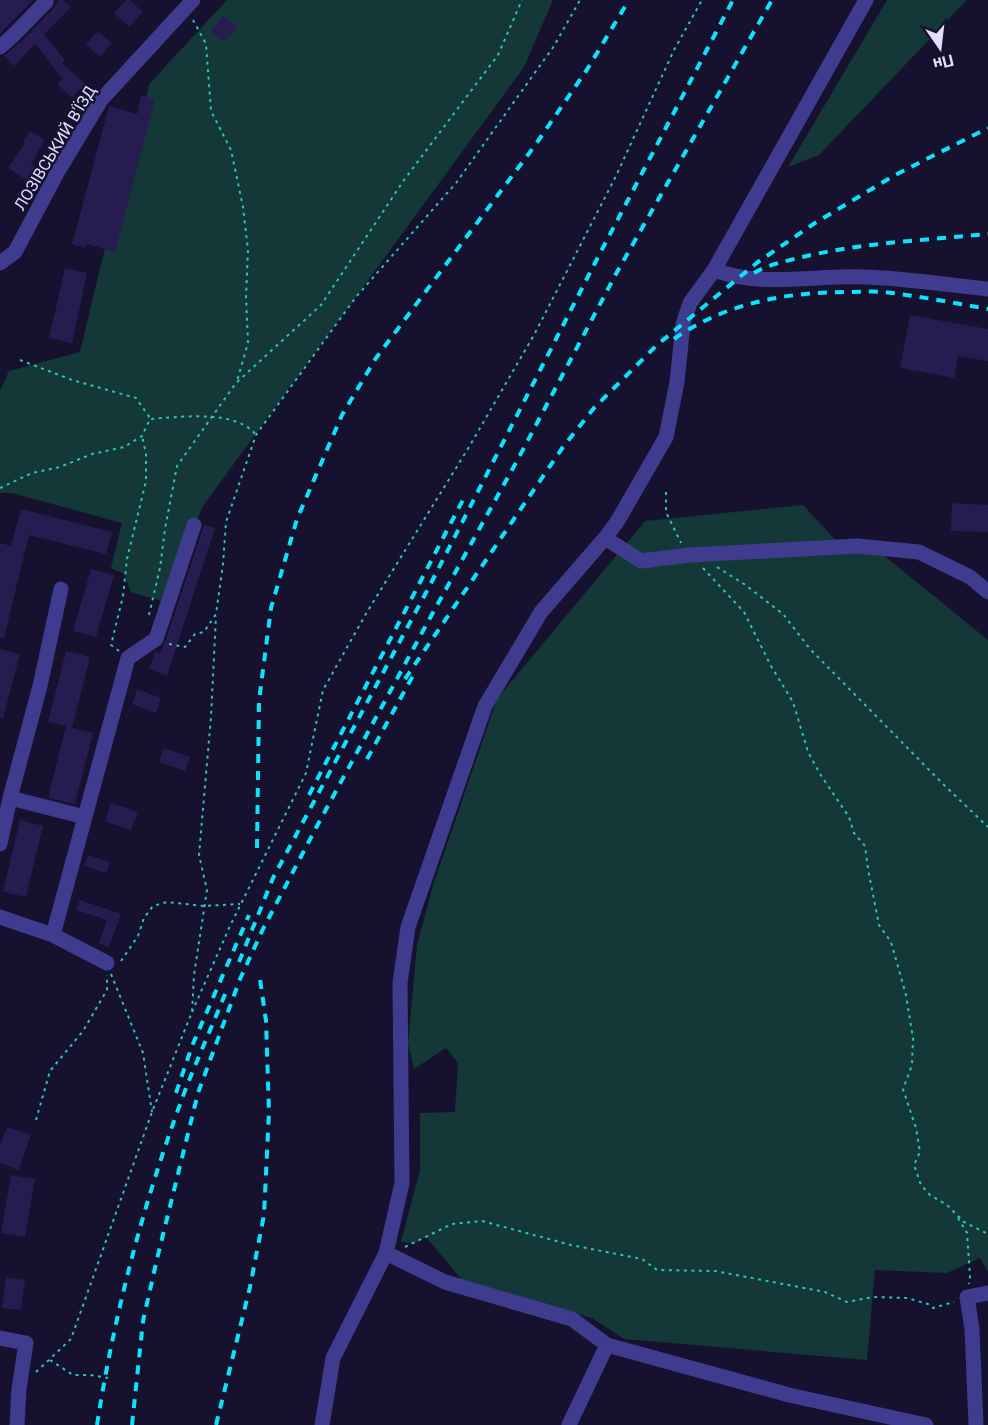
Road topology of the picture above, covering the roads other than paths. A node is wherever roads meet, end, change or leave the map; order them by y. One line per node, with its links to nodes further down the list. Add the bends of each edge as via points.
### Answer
1 (46, 0): 4 (street, via 14,37)
2 (866, 0): 6 (street)
3 (189, 4): 5 (street, ЛОЗІВСЬКИЙ В'ЇЗД, via 101,100 15,252)
4 (0, 47)
5 (0, 263)
6 (714, 270): 7 (street, via 758,281 865,277); 9 (street, via 690,303 683,324 666,437)
7 (988, 289)
8 (194, 525): 13 (street, via 156,639 128,658)
9 (605, 538): 11 (street, via 641,561 857,546 920,552 970,577); 18 (street, via 541,612 485,706 408,927 400,983 402,1183)
10 (61, 589): 12 (street)
11 (988, 592)
12 (10, 798): 13 (street); 14 (street)
13 (85, 817): 16 (street)
14 (0, 844)
15 (0, 917): 16 (street)
16 (53, 935): 17 (street)
17 (107, 963)
18 (393, 1252): 21 (street, via 445,1282 572,1319); 23 (street, via 333,1358)
19 (988, 1293): 26 (street, via 967,1297)
20 (0, 1338): 22 (street, via 26,1343)
21 (606, 1344): 24 (street); 25 (street, via 789,1395)
22 (17, 1425)
23 (322, 1425)
24 (569, 1425)
25 (926, 1425)
26 (976, 1425)

